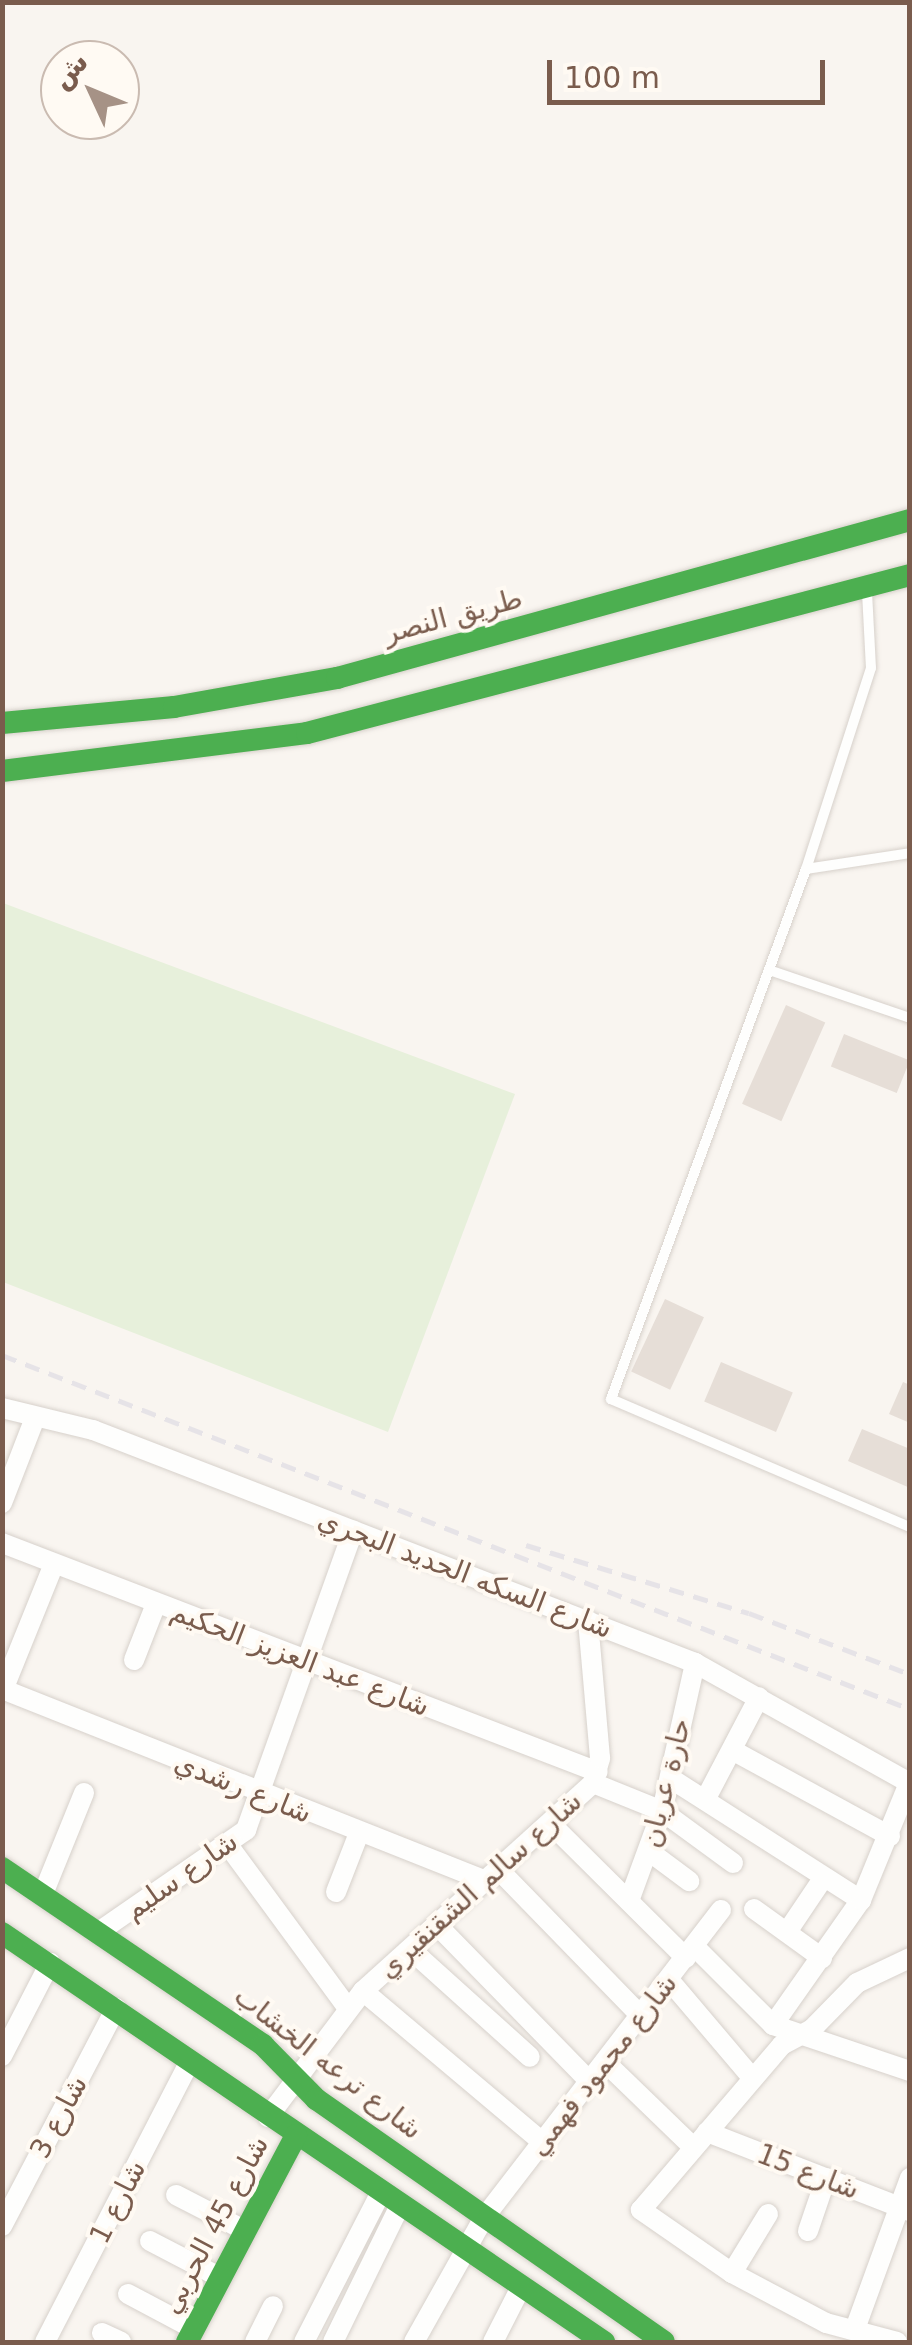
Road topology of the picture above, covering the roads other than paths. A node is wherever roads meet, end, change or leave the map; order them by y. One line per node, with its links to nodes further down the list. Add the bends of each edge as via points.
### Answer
1 (910, 520): 2 (main road, طريق النصر)
2 (836, 541): 4 (main road, via 860,559); 5 (main road, طريق النصر, via 337,678 174,707)
3 (910, 576): 4 (main road)
4 (866, 588): 6 (main road, via 307,734); 8 (lane, via 871,668)
5 (2, 722)
6 (2, 771)
7 (910, 853): 8 (lane)
8 (806, 869): 9 (lane)
9 (769, 970): 10 (lane); 14 (lane, via 611,1399)
10 (910, 1018)
11 (2, 1408): 12 (street, شارع السكه الحديد البحري)
12 (35, 1418): 13 (street); 15 (street, شارع السكه الحديد البحري, via 93,1430)
13 (2, 1503)
14 (910, 1527)
15 (354, 1531): 19 (street, شارع السكه الحديد البحري); 21 (street, شارع سليم)
16 (2, 1544): 17 (street, شارع عبد العزيز الحكيم)
17 (54, 1564): 18 (street, شارع عبد العزيز الحكيم); 23 (street)
18 (156, 1604): 20 (street); 21 (street, شارع عبد العزيز الحكيم)
19 (588, 1620): 22 (street, شارع السكه الحديد البحري); 26 (street, شارع سالم الشقنقيري)
20 (134, 1660)
21 (305, 1662): 26 (street, شارع عبد العزيز الحكيم); 30 (street, شارع سليم)
22 (695, 1663): 24 (street, شارع السكه الحديد البحري); 27 (street, حارة عريان)
23 (3, 1690): 30 (street, شارع رشدي)
24 (758, 1697): 25 (street); 28 (street, شارع السكه الحديد البحري)
25 (732, 1750): 31 (street); 35 (street)
26 (595, 1778): 32 (street, شارع عبد العزيز الحكيم); 33 (street, شارع سالم الشقنقيري)
27 (670, 1778): 31 (street); 32 (street, حارة عريان)
28 (909, 1783): 35 (street)
29 (84, 1793): 44 (street)
30 (257, 1795): 34 (street, شارع رشدي); 36 (street, شارع سليم, via 246,1830)
31 (705, 1800): 41 (street)
32 (662, 1811): 37 (street, حارة عريان); 38 (street, شارع عبد العزيز الحكيم)
33 (551, 1824): 40 (street, شارع سالم الشقنقيري); 46 (street)
34 (359, 1833): 40 (street, شارع رشدي); 43 (street)
35 (890, 1836): 45 (street)
36 (228, 1845): 50 (street, شارع سليم); 60 (street)
37 (650, 1852): 42 (street); 46 (street, حارة عريان)
38 (734, 1863)
39 (2, 1868): 44 (main road, شارع ترعه الخشاب)
40 (493, 1876): 49 (street, شارع سالم الشقنقيري); 62 (street)
41 (824, 1877): 45 (street); 51 (street)
42 (688, 1882)
43 (336, 1892)
44 (43, 1894): 50 (main road, شارع ترعه الخشاب)
45 (861, 1900): 55 (street)
46 (629, 1901): 54 (street)
47 (754, 1909): 51 (street)
48 (721, 1910): 54 (street, شارع محمود فهمي)
49 (437, 1925): 53 (street, شارع سالم الشقنقيري); 72 (street)
50 (100, 1932): 70 (main road, شارع ترعه الخشاب)
51 (786, 1932): 55 (street)
52 (5, 1942): 57 (main road)
53 (410, 1948): 59 (street, شارع سالم الشقنقيري); 66 (street)
54 (691, 1952): 58 (street, شارع محمود فهمي); 63 (street)
55 (822, 1958): 63 (street)
56 (910, 1958): 64 (street, via 856,1983)
57 (50, 1963): 61 (main road); 65 (street)
58 (670, 1981): 62 (street, شارع محمود فهمي); 71 (street)
59 (363, 1990): 60 (street, شارع سالم الشقنقيري); 76 (street)
60 (347, 2007): 70 (street, شارع سالم الشقنقيري)
61 (116, 2008): 67 (main road); 84 (street, شارع 3)
62 (642, 2017): 68 (street, شارع محمود فهمي)
63 (773, 2025): 64 (street)
64 (806, 2032): 69 (street); 71 (street, via 782,2045)
65 (2, 2056)
66 (530, 2058)
67 (190, 2061): 73 (main road); 97 (street, شارع 1)
68 (605, 2062): 72 (street, شارع محمود فهمي); 75 (street)
69 (910, 2071)
70 (296, 2074): 73 (street, شارع سالم الشقنقيري); 83 (main road, شارع ترعه الخشاب, via 316,2099)
71 (753, 2079): 75 (street)
72 (589, 2081): 76 (street, شارع محمود فهمي)
73 (268, 2117): 74 (main road)
74 (296, 2134): 80 (main road); 86 (main road, شارع 45 الحربي)
75 (700, 2140): 77 (street, شارع 15); 89 (street, via 642,2210)
76 (542, 2141): 83 (street, شارع محمود فهمي)
77 (826, 2178): 81 (street, شارع 15); 85 (street)
78 (910, 2178): 81 (street)
79 (176, 2195): 86 (street)
80 (391, 2198): 88 (main road); 99 (street); 100 (street)
81 (904, 2209): 94 (street)
82 (768, 2214): 89 (street)
83 (482, 2218): 88 (street, شارع محمود فهمي); 103 (main road, شارع ترعه الخشاب)
84 (2, 2226)
85 (808, 2230)
86 (246, 2231): 90 (main road, شارع 45 الحربي)
87 (150, 2241): 90 (street)
88 (463, 2247): 91 (main road); 101 (street, شارع محمود فهمي)
89 (732, 2273): 94 (street)
90 (221, 2278): 95 (main road, شارع 45 الحربي)
91 (521, 2286): 96 (main road); 102 (street)
92 (128, 2294): 95 (street)
93 (272, 2306): 98 (street)
94 (841, 2333): 104 (street)
95 (191, 2336)
96 (590, 2339)
97 (45, 2342)
98 (254, 2342)
99 (304, 2342)
100 (333, 2342)
101 (414, 2342)
102 (493, 2342)
103 (664, 2342)
104 (897, 2342)

